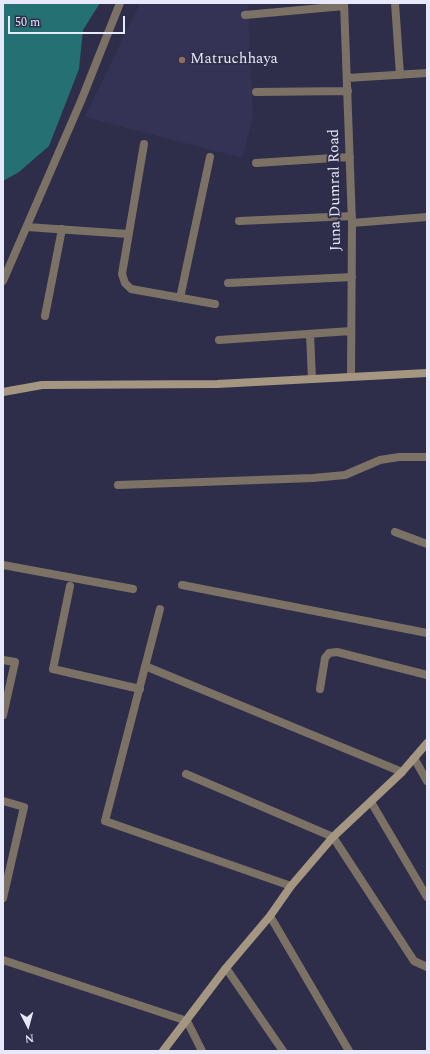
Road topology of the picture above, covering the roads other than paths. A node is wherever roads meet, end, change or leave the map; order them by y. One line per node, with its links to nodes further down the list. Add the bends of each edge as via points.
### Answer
1 (120, 3): 17 (street)
2 (395, 3): 6 (street)
3 (344, 5): 4 (street); 7 (street, Juna Dumral Road)
4 (245, 15)
5 (427, 73): 6 (street)
6 (400, 75): 7 (street)
7 (347, 78): 8 (street, Juna Dumral Road)
8 (348, 91): 9 (street); 12 (street, Juna Dumral Road)
9 (256, 92)
10 (144, 144): 19 (street)
11 (210, 157): 23 (street)
12 (350, 157): 13 (street); 15 (street, Juna Dumral Road)
13 (256, 163)
14 (427, 217): 15 (street)
15 (352, 220): 16 (street); 20 (street, Juna Dumral Road)
16 (239, 221)
17 (27, 227): 18 (street); 21 (street)
18 (62, 229): 19 (street); 25 (street)
19 (128, 234): 23 (street, via 122,274 125,283 131,289)
20 (352, 277): 22 (street); 26 (street, Juna Dumral Road)
21 (3, 281)
22 (228, 283)
23 (180, 298): 24 (street)
24 (215, 304)
25 (44, 316)
26 (352, 331): 27 (street); 30 (street, Juna Dumral Road)
27 (310, 334): 28 (street); 31 (street)
28 (219, 340)
29 (427, 373): 30 (main road)
30 (352, 377): 31 (main road)
31 (312, 379): 32 (main road, via 218,384 42,385)
32 (3, 392)
33 (427, 457): 34 (street, via 380,460 345,475 313,478)
34 (118, 485)
35 (395, 532): 36 (street)
36 (427, 544)
37 (3, 565): 40 (street)
38 (182, 585): 42 (street)
39 (70, 586): 46 (street, via 53,669)
40 (133, 589)
41 (160, 609): 44 (street)
42 (427, 633)
43 (3, 660): 48 (street, via 15,662)
44 (145, 666): 46 (street); 51 (street)
45 (427, 675): 47 (street, via 338,652 325,658)
46 (140, 689): 57 (street, via 105,821)
47 (320, 689)
48 (3, 715)
49 (427, 743): 50 (main road)
50 (414, 758): 51 (main road); 53 (street)
51 (402, 772): 55 (main road)
52 (186, 774): 56 (street)
53 (427, 781)
54 (3, 801): 59 (street, via 24,807)
55 (371, 802): 56 (main road); 58 (street)
56 (333, 838): 57 (main road); 62 (street, via 414,961)
57 (291, 886): 60 (main road)
58 (427, 897)
59 (3, 898)
60 (270, 916): 63 (main road); 68 (street)
61 (3, 960): 64 (street)
62 (427, 967)
63 (226, 968): 64 (main road); 67 (street)
64 (187, 1021): 65 (main road); 66 (street)
65 (163, 1051)
66 (202, 1051)
67 (283, 1051)
68 (349, 1051)

